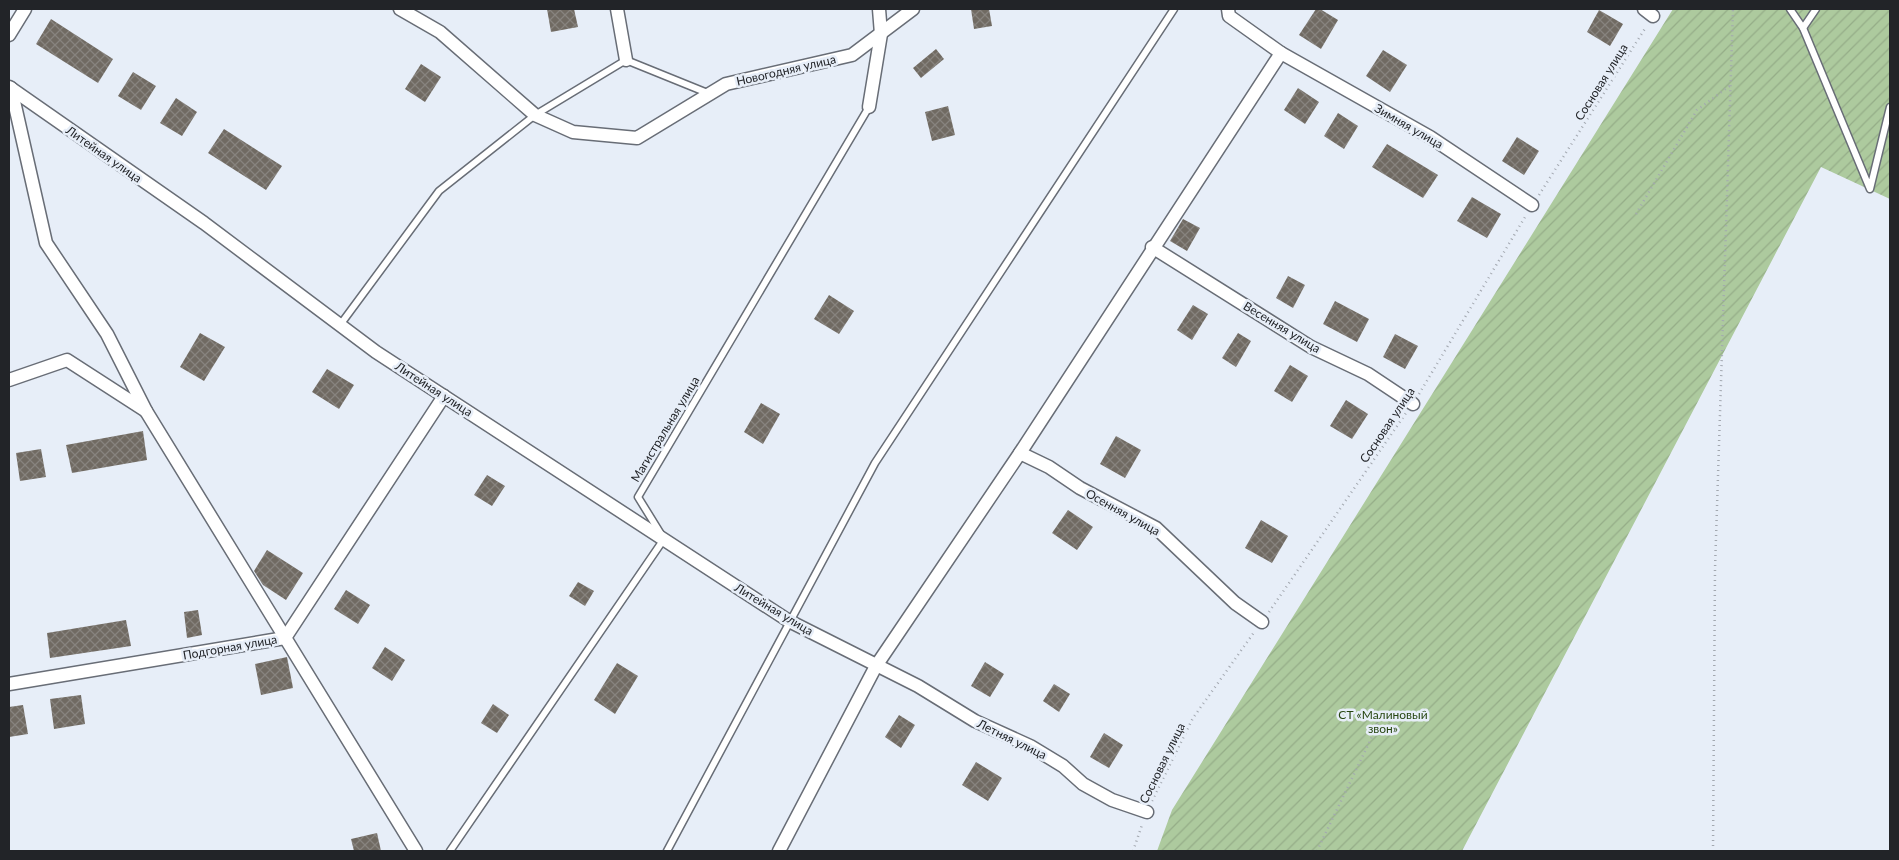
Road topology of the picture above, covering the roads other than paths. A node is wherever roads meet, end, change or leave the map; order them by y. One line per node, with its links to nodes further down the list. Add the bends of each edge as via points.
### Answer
1 (25, 9): 12 (street)
2 (400, 9): 19 (street, Новогодняя улица, via 440,32)
3 (617, 9): 14 (street)
4 (878, 9): 11 (street)
5 (913, 9): 11 (street, Новогодняя улица)
6 (1174, 9): 29 (lane, via 875,463)
7 (1228, 9): 13 (street, Зимняя улица, via 1229,16)
8 (1790, 9): 10 (lane)
9 (1816, 9): 10 (lane)
10 (1804, 28): 18 (lane, via 1870,189)
11 (881, 34): 16 (street, Новогодняя улица, via 852,55 726,84); 17 (street)
12 (9, 35)
13 (1281, 53): 20 (street, Зимняя улица, via 1430,137); 21 (street)
14 (626, 60): 16 (lane); 19 (lane)
15 (10, 88): 22 (street, Литейная улица, via 204,223); 26 (street, via 46,243 107,334)
16 (710, 94): 19 (street, Новогодняя улица, via 637,138 573,132)
17 (869, 107): 28 (lane, Магистральная улица, via 638,498)
18 (1890, 107)
19 (535, 115): 22 (lane, via 439,190)
20 (1532, 205)
21 (1152, 248): 25 (street, Весенняя улица, via 1311,347 1368,374); 27 (street)
22 (340, 325): 24 (street, Литейная улица)
23 (9, 380): 26 (street, via 67,360)
24 (444, 396): 28 (street, Литейная улица); 31 (street, Подгорная улица)
25 (1413, 404)
26 (146, 411): 31 (street)
27 (1020, 453): 30 (street, Осенняя улица, via 1156,528 1235,603); 32 (street)
28 (664, 539): 29 (street, Литейная улица); 36 (lane)
29 (789, 620): 32 (street, Литейная улица); 37 (lane)
30 (1262, 622)
31 (285, 638): 33 (street, Подгорная улица); 35 (street)
32 (876, 666): 34 (street, Летняя улица, via 918,686 975,721 1030,746 1063,766 1083,784 1112,800); 38 (street)
33 (9, 684)
34 (1147, 812)
35 (416, 851)
36 (450, 851)
37 (667, 851)
38 (779, 851)

